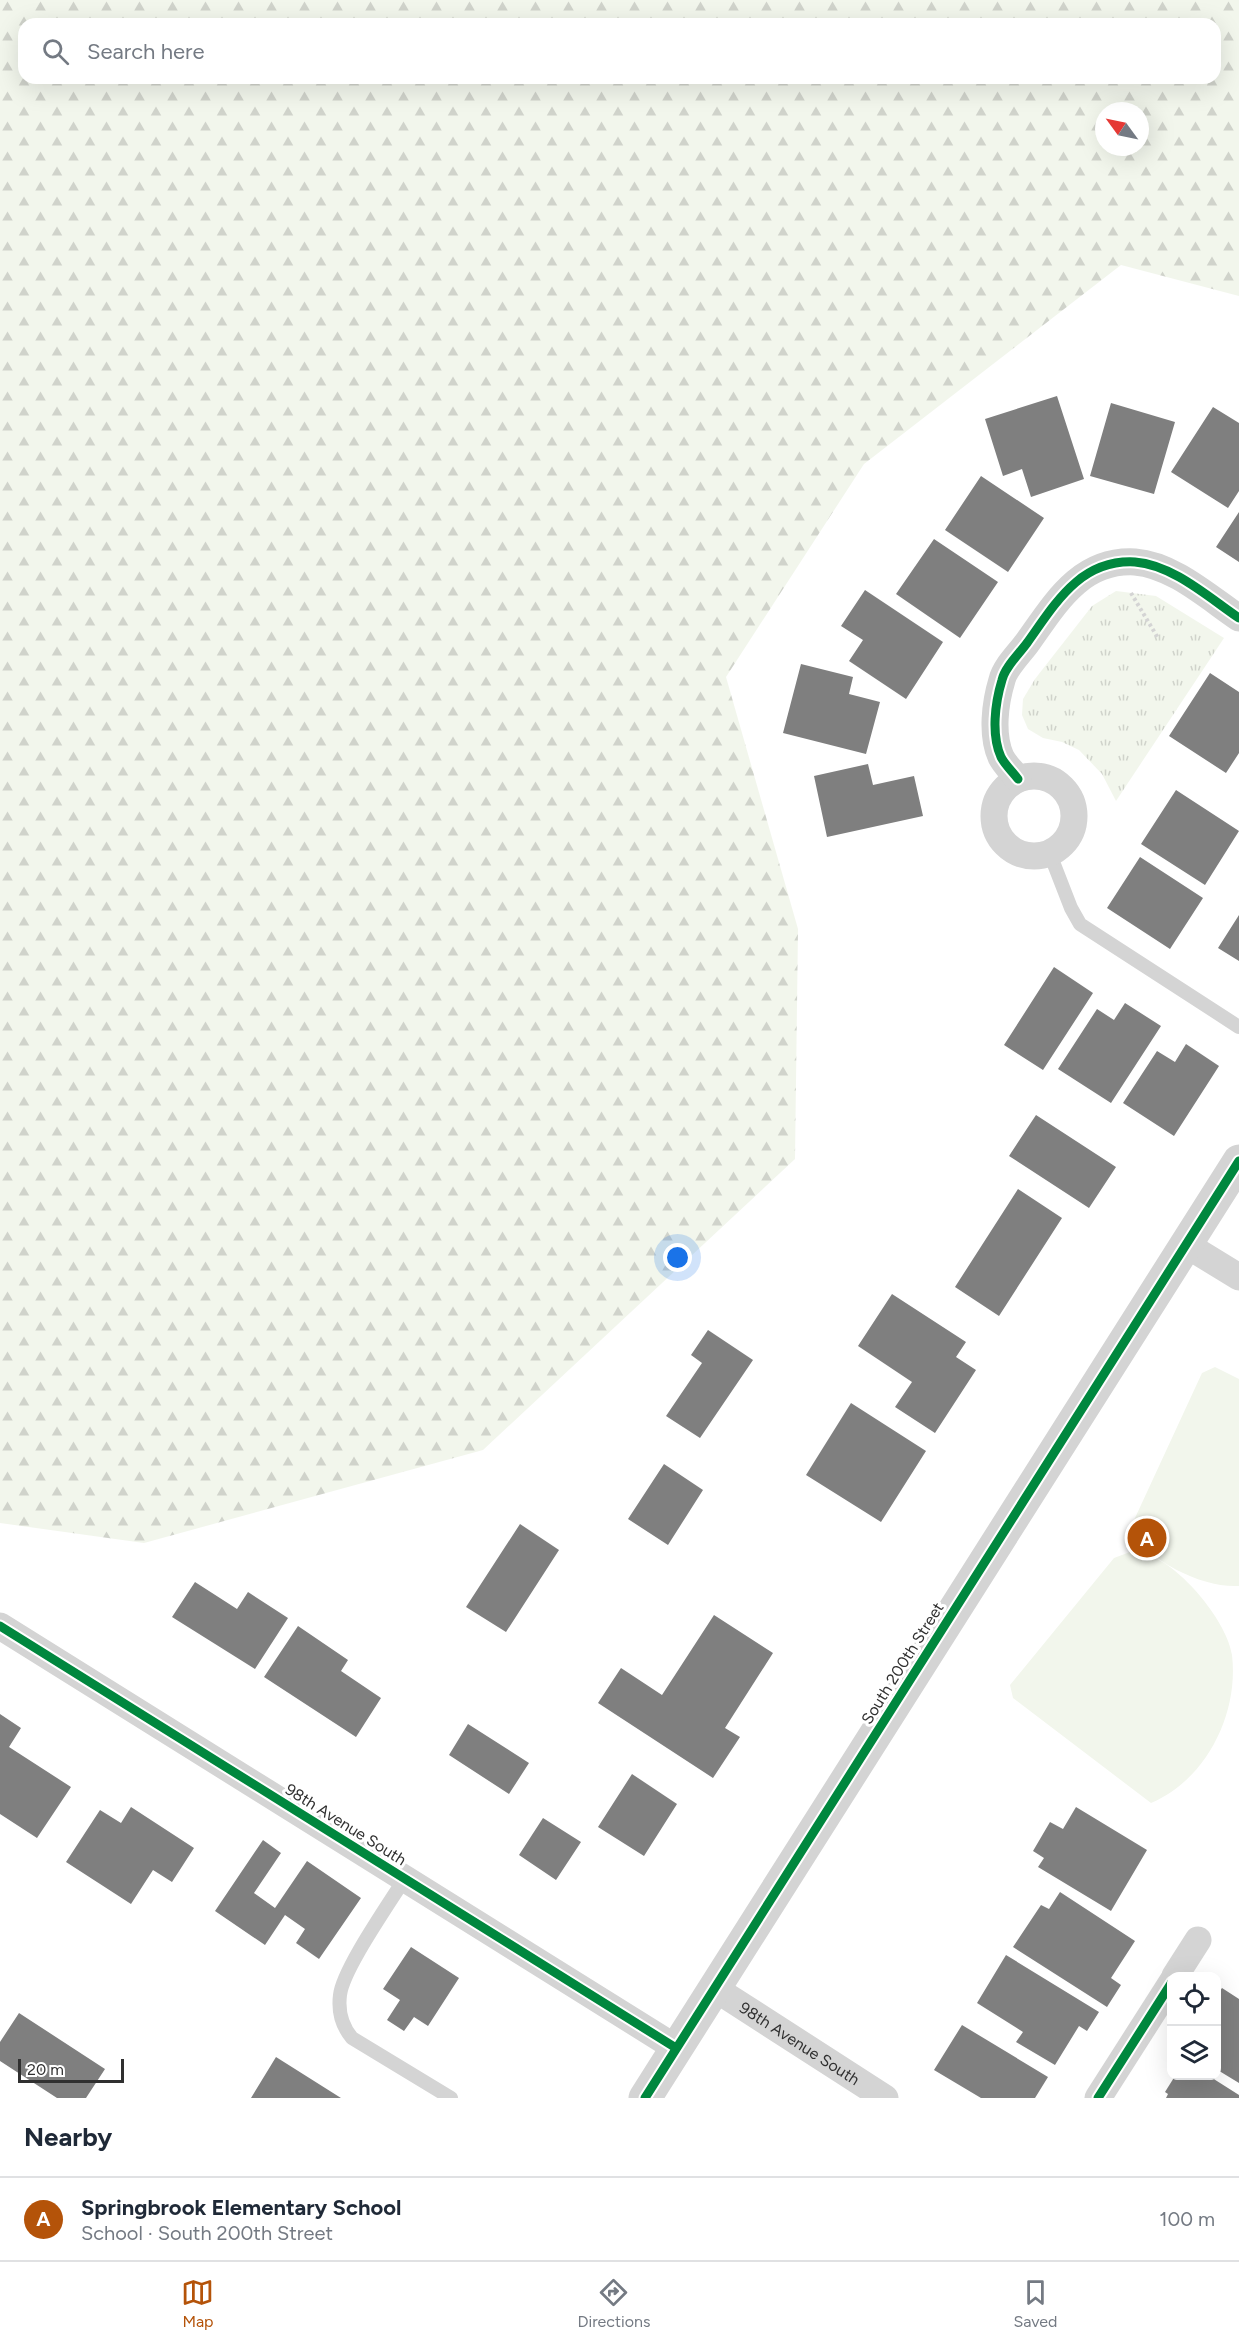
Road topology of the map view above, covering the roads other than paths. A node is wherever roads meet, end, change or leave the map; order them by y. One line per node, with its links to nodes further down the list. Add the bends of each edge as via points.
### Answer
1 (1239, 618): 2 (street, via 1175,576 1151,566 1134,562 1109,564 1087,572 1066,589 1002,678 995,732 1001,757)
2 (1018, 779): 3 (street, via 1049,779 1062,787 1071,800 1071,831 1063,845); 3 (street, via 996,801 996,832 1005,845 1019,854)
3 (1050, 854): 4 (lane, via 1080,924)
4 (1239, 1027)
5 (1239, 1161): 6 (street, South 200th Street)
6 (1185, 1244): 7 (street); 12 (street, South 200th Street)
7 (1239, 1277)
8 (0, 1626): 9 (street, 98th Avenue South)
9 (405, 1878): 14 (street, 98th Avenue South); 15 (lane, via 352,1965 340,1994 342,2025 352,2038)
10 (1198, 1940): 11 (street)
11 (1178, 1972)
12 (714, 1988): 14 (street, South 200th Street); 17 (street, 98th Avenue South)
13 (1167, 1990): 18 (street)
14 (676, 2048): 16 (street, South 200th Street)
15 (451, 2098)
16 (645, 2098)
17 (885, 2098)
18 (1098, 2098)

